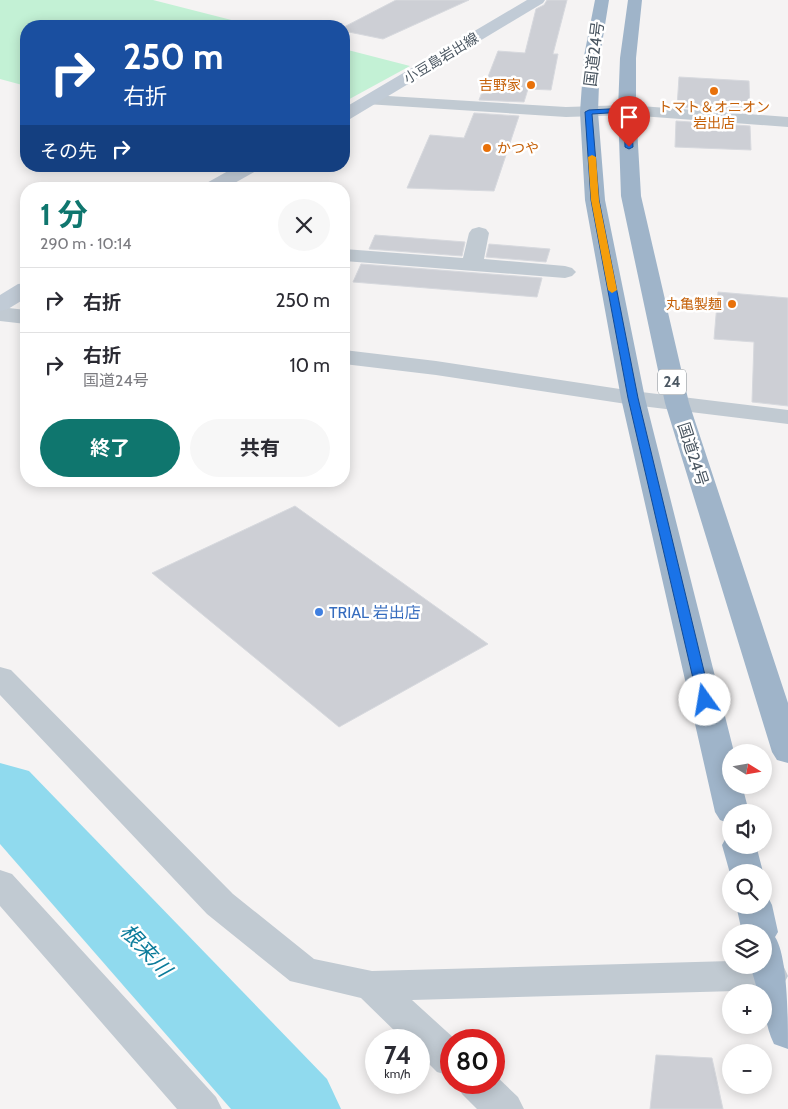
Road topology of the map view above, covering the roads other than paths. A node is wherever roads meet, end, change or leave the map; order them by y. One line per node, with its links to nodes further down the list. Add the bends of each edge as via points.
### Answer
1 (538, 0): 4 (main road, 小豆島岩出線)
2 (602, 0): 7 (highway, 国道24号, via 592,56)
3 (635, 0): 5 (highway, 国道24号 / 24, via 628,58)
4 (372, 100): 6 (main road, 小豆島岩出線); 7 (street)
5 (628, 110): 7 (street); 8 (street); 21 (highway, 国道24号 / 24, via 631,196)
6 (350, 112)
7 (589, 112): 20 (highway, 国道24号, via 595,200)
8 (788, 122)
9 (240, 172): 10 (main road)
10 (222, 182)
11 (479, 233): 13 (street)
12 (350, 255): 13 (street)
13 (472, 265): 14 (street)
14 (565, 272)
15 (20, 292): 16 (main road)
16 (0, 304)
17 (0, 314): 18 (street)
18 (20, 316)
19 (350, 358): 20 (street)
20 (633, 398): 21 (street); 25 (highway, 国道24号)
21 (677, 403): 22 (street); 24 (highway, 国道24号 / 24)
22 (788, 417)
23 (0, 677): 29 (street, via 220,904 303,971)
24 (788, 752)
25 (730, 804)
26 (0, 883): 33 (street)
27 (722, 964): 29 (street)
28 (771, 974): 30 (highway)
29 (372, 986): 31 (street)
30 (788, 1033)
31 (440, 1050)
32 (488, 1094): 34 (street)
33 (202, 1109)
34 (504, 1109)

